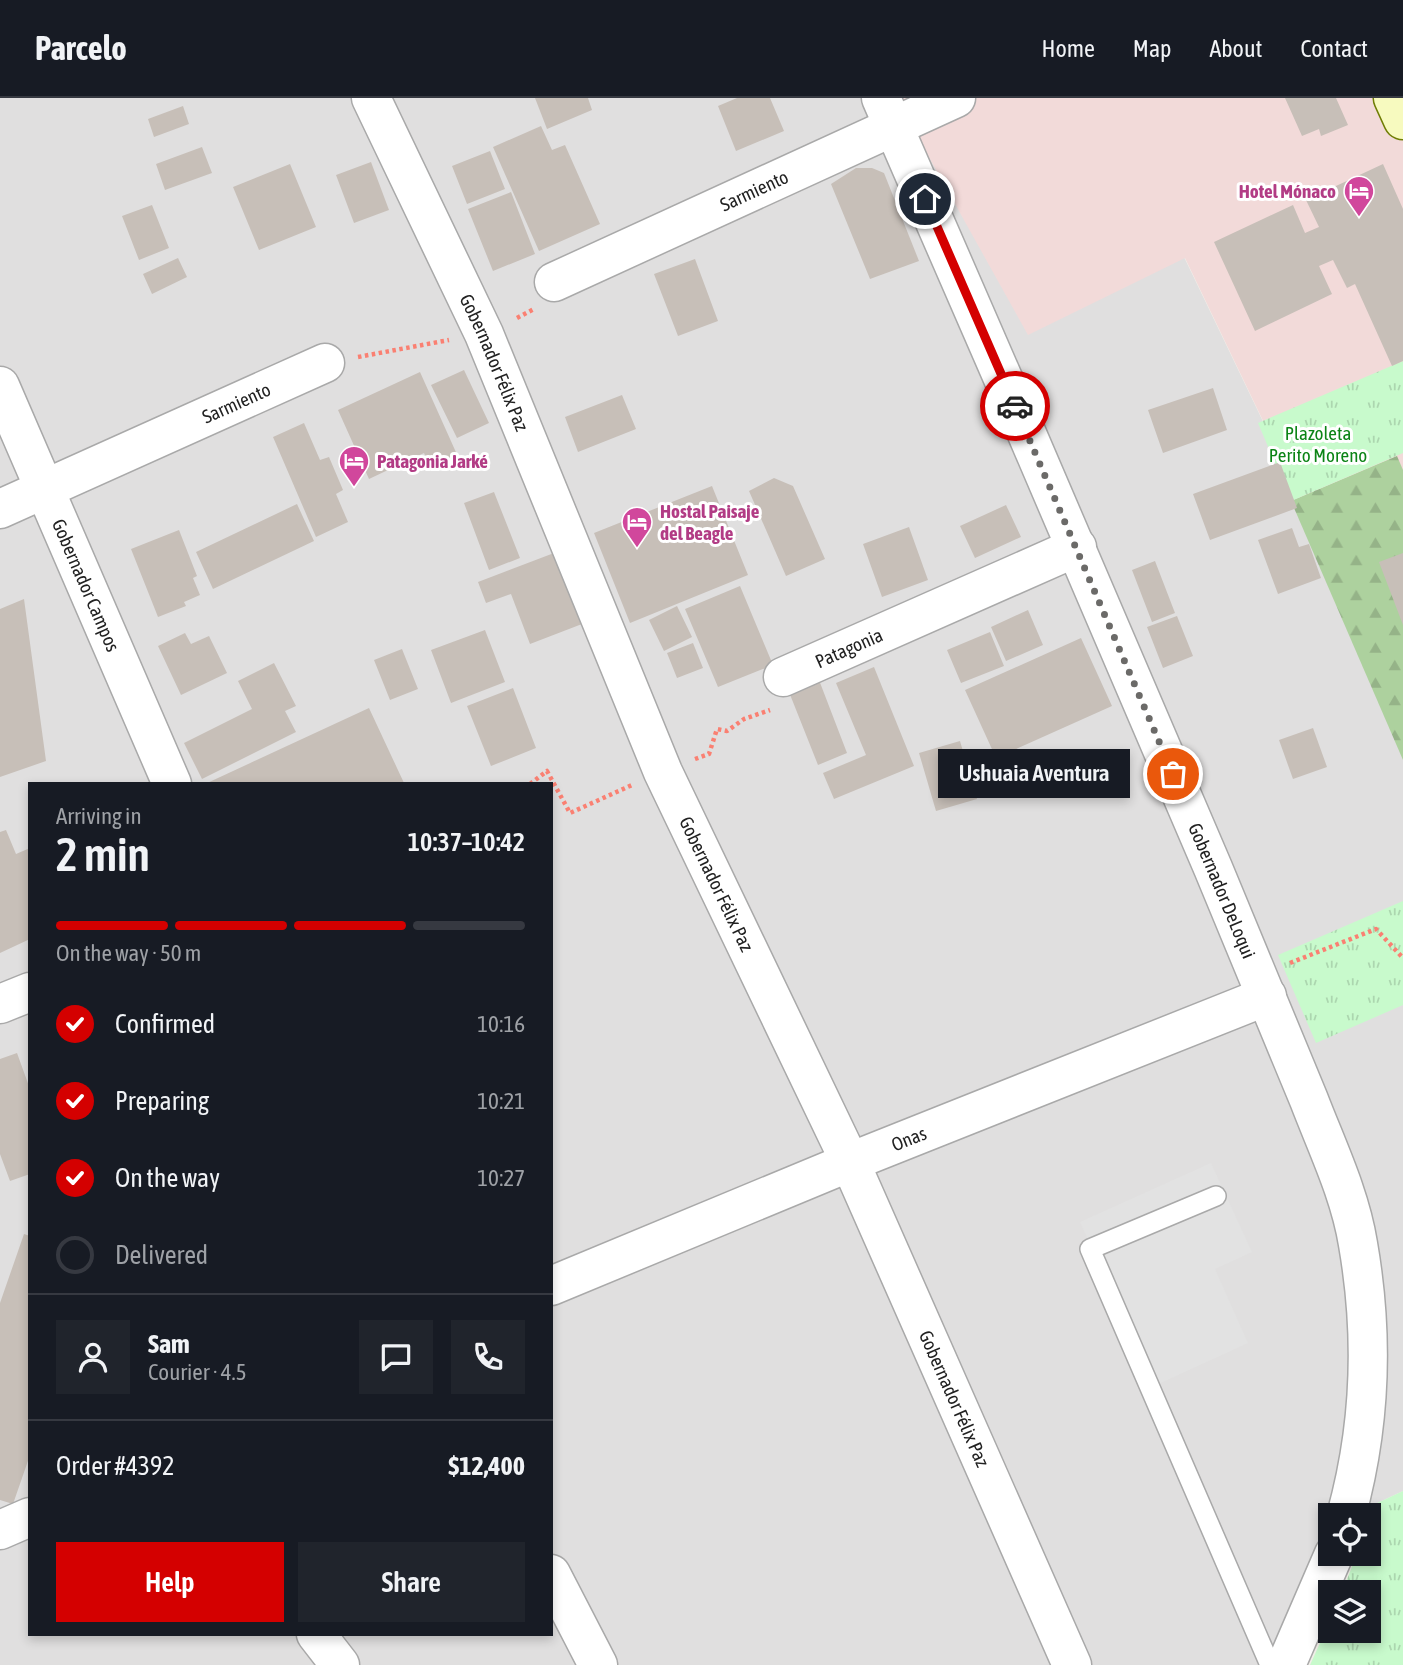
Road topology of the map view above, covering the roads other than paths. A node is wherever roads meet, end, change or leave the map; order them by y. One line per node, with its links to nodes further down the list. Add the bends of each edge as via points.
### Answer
1 (371, 98): 17 (street, Gobernador Félix Paz, via 484,334 663,772)
2 (956, 98): 4 (street, Sarmiento)
3 (1393, 98): 5 (main road)
4 (887, 111): 6 (street, Sarmiento); 11 (street, Gobernador DeLoqui)
5 (1403, 120)
6 (554, 282)
7 (325, 363): 9 (street, Sarmiento)
8 (0, 386): 9 (street, Gobernador Campos)
9 (44, 490): 10 (street, Sarmiento); 13 (street, Gobernador Campos)
10 (0, 509)
11 (1077, 547): 12 (street, Patagonia); 14 (street, Gobernador DeLoqui)
12 (783, 677)
13 (171, 782)
14 (1263, 986): 17 (street, Onas); 20 (street, Gobernador DeLoqui, via 1345,1191 1358,1240 1365,1290 1368,1392)
15 (28, 993): 16 (street)
16 (0, 1004)
17 (850, 1162): 19 (street, Onas); 28 (street, Gobernador Félix Paz)
18 (1216, 1196): 29 (lane, via 1090,1249)
19 (553, 1285)
20 (1349, 1503)
21 (28, 1518): 22 (street)
22 (0, 1530)
23 (1329, 1566): 30 (street)
24 (553, 1578): 27 (street)
25 (318, 1636): 26 (street)
26 (340, 1665)
27 (598, 1665)
28 (1072, 1665)
29 (1270, 1665)
30 (1286, 1665)

